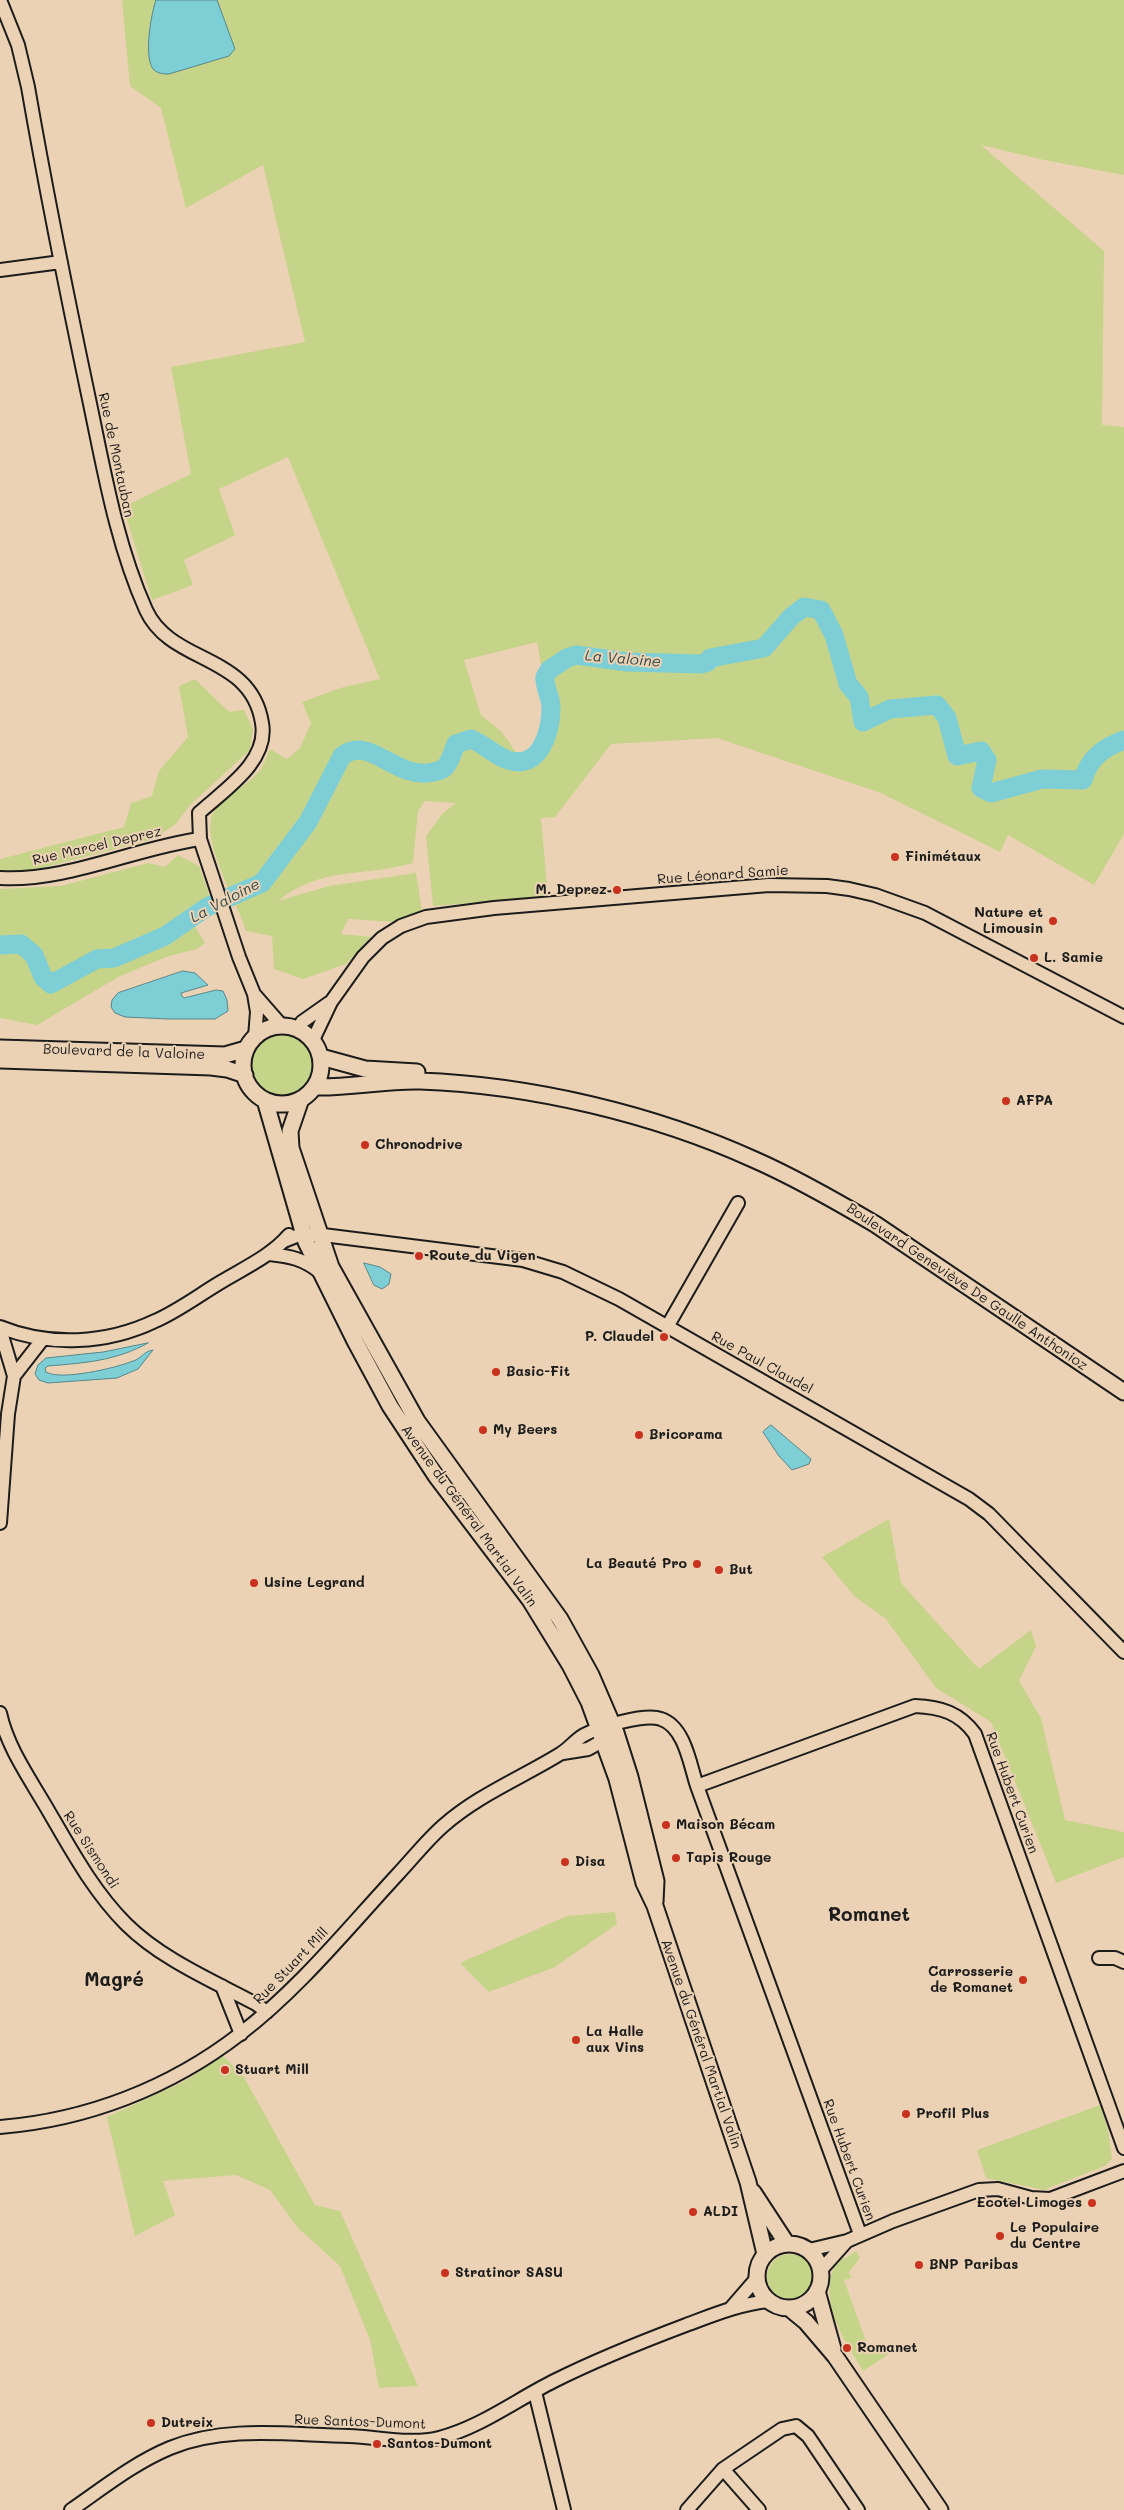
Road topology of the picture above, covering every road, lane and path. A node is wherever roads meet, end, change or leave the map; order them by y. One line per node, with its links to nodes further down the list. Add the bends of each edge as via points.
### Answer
1 (0, 0): 2 (street, Rue de Montauban, via 18,45 28,86)
2 (61, 262): 3 (street); 4 (street, Rue de Montauban, via 114,517 146,609 153,625 173,643 219,664 236,677 253,698 262,723 261,744 255,760 199,813)
3 (0, 270)
4 (200, 839): 5 (street, Rue Marcel Deprez, via 64,871 16,879); 6 (street)
5 (0, 878)
6 (254, 994): 9 (street); 12 (street, via 257,1012)
7 (331, 1002): 8 (street, Rue Léonard Samie, via 363,957 382,938 401,926 426,917 504,907 770,885 827,886 875,895 925,913); 10 (street, via 302,1022); 11 (street)
8 (1124, 1017)
9 (282, 1026): 10 (main road); 12 (main road, via 269,1028)
10 (298, 1029): 11 (main road)
11 (313, 1040): 14 (main road)
12 (251, 1043): 13 (main road, Boulevard de la Valoine, via 225,1055); 16 (main road, via 243,1062)
13 (0, 1048)
14 (321, 1058): 17 (main road, via 321,1073); 30 (main road, Boulevard Geneviève De Gaulle Anthonioz, via 365,1069 485,1076 565,1090 623,1103 742,1144 832,1188 887,1221)
15 (0, 1060): 16 (main road, Boulevard de la Valoine, via 211,1067)
16 (245, 1075): 19 (main road, via 251,1088)
17 (314, 1087): 18 (main road); 31 (main road, Boulevard Geneviève De Gaulle Anthonioz, via 420,1081 486,1086 594,1106 702,1138 755,1160 875,1224)
18 (301, 1099): 19 (main road, via 285,1104); 22 (main road, Avenue du Général Martial Valin, via 290,1131 291,1148)
19 (265, 1100): 20 (main road, Avenue du Général Martial Valin)
20 (292, 1196): 22 (main road, Avenue du Général Martial Valin); 23 (street, via 296,1221)
21 (738, 1204): 26 (street)
22 (310, 1238): 23 (street); 24 (street); 25 (main road, Avenue du Général Martial Valin); 26 (street, Rue Paul Claudel, via 502,1256 545,1266 578,1278); 35 (main road, Avenue du Général Martial Valin, via 331,1267 417,1421 560,1619 591,1675)
23 (284, 1241): 24 (street)
24 (269, 1254): 25 (street, via 294,1257); 28 (street, via 155,1322 113,1336)
25 (321, 1273): 35 (main road, Avenue du Général Martial Valin, via 390,1406 436,1476 530,1600)
26 (667, 1327): 33 (street, Rue Paul Claudel, via 969,1498 989,1514)
27 (0, 1328): 28 (street); 29 (street)
28 (42, 1340): 29 (street)
29 (14, 1376): 32 (street)
30 (1124, 1379)
31 (1124, 1392)
32 (0, 1524)
33 (1124, 1652)
34 (0, 1713): 39 (street, Rue Sismondi, via 22,1766 99,1893 127,1925 166,1954)
35 (611, 1729): 36 (street, Rue Hubert Curien, via 642,1718 660,1718 672,1725 680,1736); 40 (street, Rue Stuart Mill, via 584,1750 562,1753 494,1789 443,1826); 45 (main road, Avenue du Général Martial Valin, via 630,1776 656,1881 655,1906)
36 (697, 1786): 43 (street, Rue Hubert Curien, via 915,1706 934,1706 966,1721 975,1734); 46 (street, Rue Hubert Curien)
37 (1099, 1958): 38 (street, via 1115,1958)
38 (1124, 1962)
39 (222, 1986): 40 (street, Rue Sismondi); 41 (street)
40 (267, 2012): 41 (street, Rue Stuart Mill)
41 (241, 2034): 42 (street, Rue Stuart Mill, via 185,2071 136,2095 89,2111 26,2125)
42 (0, 2127)
43 (1124, 2148)
44 (1124, 2171): 46 (street, via 1050,2199 1031,2198 998,2189 979,2190)
45 (748, 2182): 48 (main road, Avenue du Général Martial Valin); 50 (main road, Avenue du Général Martial Valin)
46 (860, 2234): 47 (street)
47 (847, 2240): 49 (street); 51 (street)
48 (787, 2244): 49 (main road); 50 (main road)
49 (809, 2250): 51 (main road)
50 (765, 2254): 52 (main road)
51 (821, 2270): 53 (main road)
52 (757, 2278): 54 (main road); 56 (street, Rue Santos-Dumont)
53 (817, 2291): 55 (main road, via 805,2304); 57 (main road)
54 (769, 2301): 55 (main road); 56 (street, Rue Santos-Dumont)
55 (789, 2308): 57 (main road, via 806,2322)
56 (730, 2309): 58 (street, Rue Santos-Dumont, via 629,2348)
57 (834, 2356): 65 (main road)
58 (534, 2392): 60 (street, Rue Santos-Dumont, via 485,2420 438,2438 414,2442 357,2436 242,2433 193,2441 144,2461); 61 (street)
59 (723, 2469): 62 (street); 63 (street); 64 (street, via 782,2429 796,2426 808,2436)
60 (71, 2510)
61 (564, 2510)
62 (687, 2510)
63 (759, 2510)
64 (858, 2510)
65 (940, 2510)

